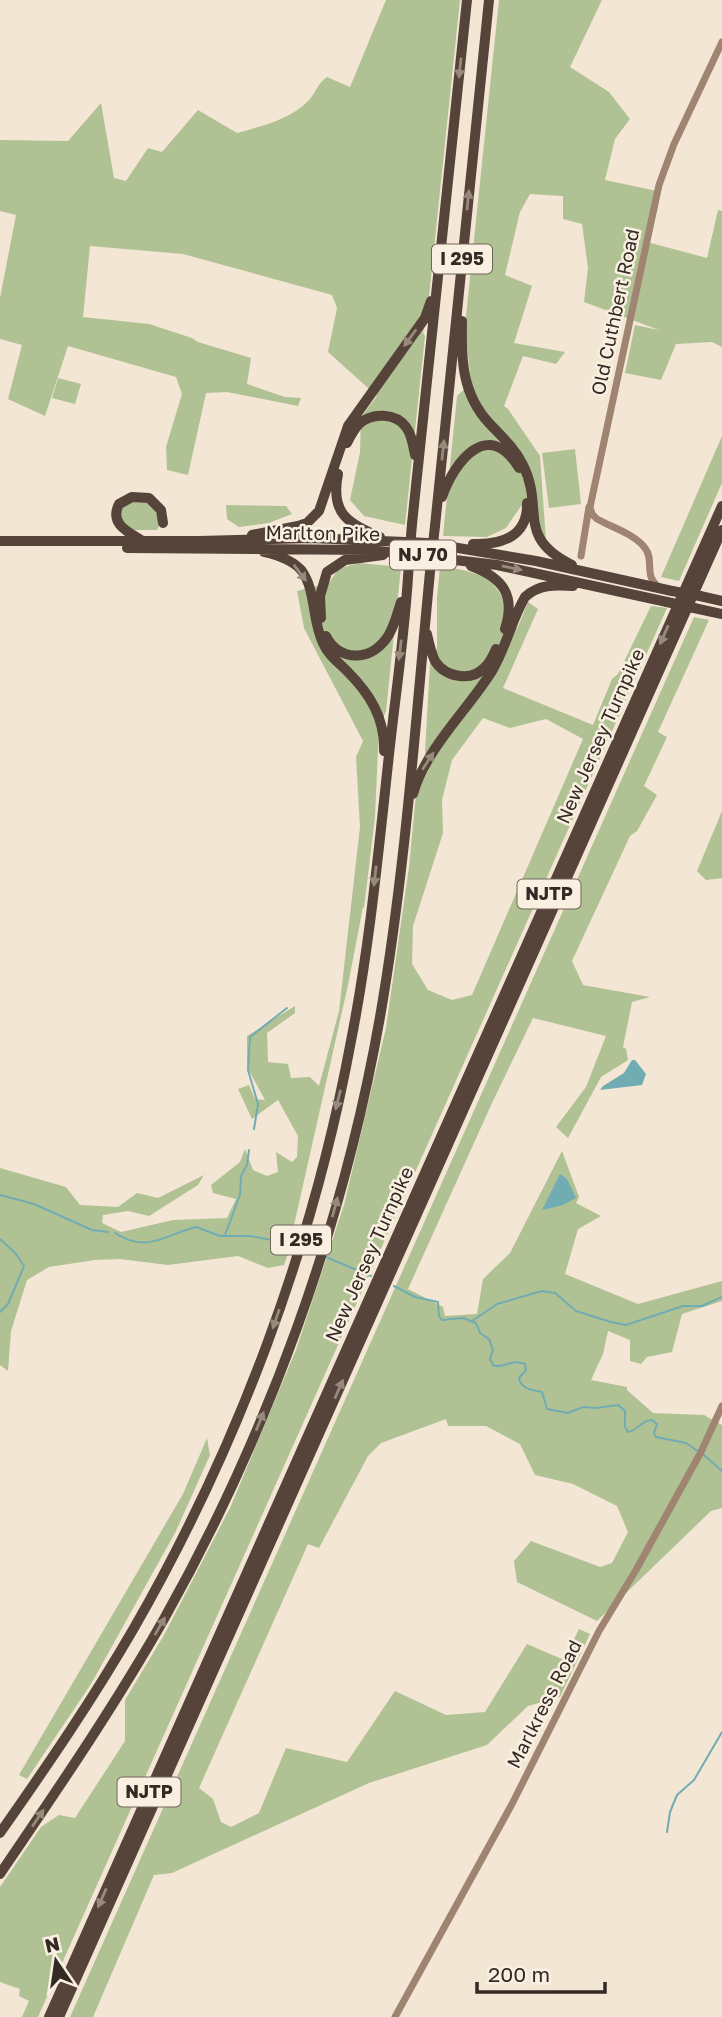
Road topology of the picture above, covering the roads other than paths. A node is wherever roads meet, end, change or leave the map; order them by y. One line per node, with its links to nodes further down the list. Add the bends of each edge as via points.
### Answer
1 (467, 0): 5 (highway, I 295, one-way to 5)
2 (489, 0): 4 (highway, I 295, one-way to 2)
3 (722, 42): 7 (street, Old Cuthbert Road, via 659,185)
4 (465, 228): 9 (highway, I 295, one-way to 4); 23 (highway, via 461,344 466,385 480,412 523,464 542,544 552,555)
5 (440, 253): 6 (highway, I 295); 12 (highway, one-way to 12, via 425,318 348,426 320,511 298,526)
6 (417, 466): 13 (highway, via 407,429 394,418 367,419 347,443 336,484 338,506 356,526); 20 (highway, I 295, bridge)
7 (590, 506): 19 (street, Old Cuthbert Road); 22 (street, via 597,519 644,546)
8 (722, 506): 36 (highway, New Jersey Turnpike / NJTP, one-way to 36)
9 (435, 522): 16 (highway, via 452,473 471,450 493,446 514,460 527,495 526,516 518,533 496,543); 30 (highway, I 295, bridge)
10 (163, 523): 15 (highway, via 161,510 149,498 132,497 118,505 118,523)
11 (722, 530): 37 (highway, New Jersey Turnpike / NJTP, one-way to 11)
12 (220, 540): 13 (highway, Marlton Pike / NJ 70); 15 (highway, Marlton Pike / NJ 70)
13 (387, 540): 16 (highway, Marlton Pike / NJ 70)
14 (0, 541): 15 (highway, Marlton Pike / NJ 70)
15 (143, 541)
16 (445, 545): 23 (highway, Marlton Pike / NJ 70)
17 (0, 547): 18 (highway, Marlton Pike / NJ 70)
18 (239, 548): 20 (highway, Marlton Pike / NJ 70, via 370,550); 31 (highway, one-way to 31, via 283,557 298,566 326,648 375,706 384,746)
19 (581, 556)
20 (406, 557): 21 (highway, Marlton Pike / NJ 70); 25 (highway, I 295); 25 (highway, via 351,559 327,572 319,606 330,643 350,656 379,647 392,627)
21 (455, 559): 26 (highway, Marlton Pike / NJ 70, one-way to 26); 30 (highway, via 490,574 505,589 508,621 499,643 477,674 453,675 435,661)
22 (649, 568): 24 (street, via 641,578); 27 (street, via 650,579)
23 (588, 572): 24 (highway, Marlton Pike / NJ 70)
24 (627, 581): 27 (highway, Marlton Pike / NJ 70)
25 (408, 582): 31 (highway, I 295, one-way to 31)
26 (606, 588): 29 (highway, Marlton Pike / NJ 70, bridge); 32 (highway, one-way to 26, via 424,767 494,668 525,597 550,585)
27 (660, 588): 28 (highway, Marlton Pike / NJ 70, bridge)
28 (722, 601)
29 (722, 614)
30 (425, 626): 32 (highway, I 295)
31 (382, 824): 34 (highway, I 295, one-way to 34, via 347,1063 296,1260 271,1333 200,1499 135,1625)
32 (405, 825): 35 (highway, I 295, one-way to 32, via 118,1699 165,1618 218,1516 275,1384 327,1233 365,1088 391,951)
33 (722, 1406): 38 (street, Marlkress Road)
34 (0, 1833)
35 (0, 1874)
36 (49, 2017)
37 (60, 2017)
38 (395, 2017)

